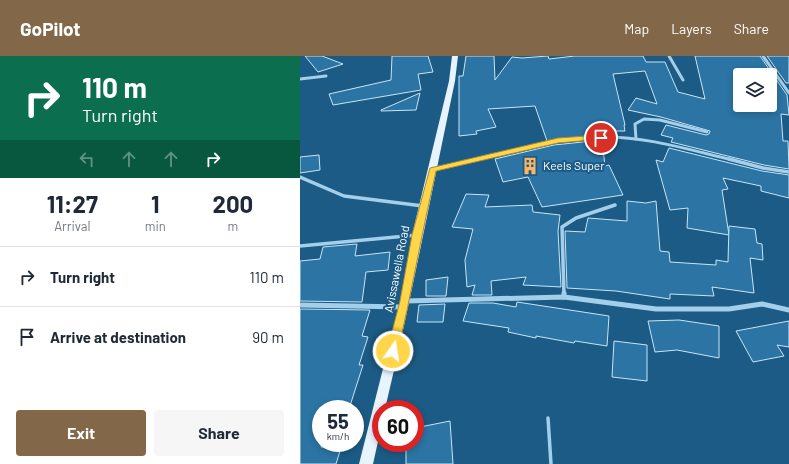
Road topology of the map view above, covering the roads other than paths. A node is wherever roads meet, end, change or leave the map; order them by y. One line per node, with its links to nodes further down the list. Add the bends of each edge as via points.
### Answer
1 (455, 56): 10 (main road, Avissawella Road)
2 (668, 56): 6 (street)
3 (763, 56): 7 (street)
4 (326, 76): 5 (street)
5 (300, 78)
6 (683, 80)
7 (789, 93)
8 (707, 132): 9 (street, via 660,120 644,119 635,124)
9 (636, 139): 10 (street, via 558,140); 11 (street)
10 (433, 170): 14 (main road, Avissawella Road)
11 (789, 172)
12 (300, 177): 14 (street, via 344,196)
13 (614, 205): 17 (street, via 576,218 562,227)
14 (424, 206): 15 (main road, Avissawella Road)
15 (417, 235): 16 (street); 18 (main road, Avissawella Road)
16 (300, 246)
17 (564, 297): 18 (street); 20 (street, via 656,309 729,309 762,304)
18 (404, 304): 19 (street); 22 (main road, Avissawella Road)
19 (300, 305)
20 (789, 310)
21 (548, 418): 23 (lane)
22 (366, 464)
23 (551, 464)

